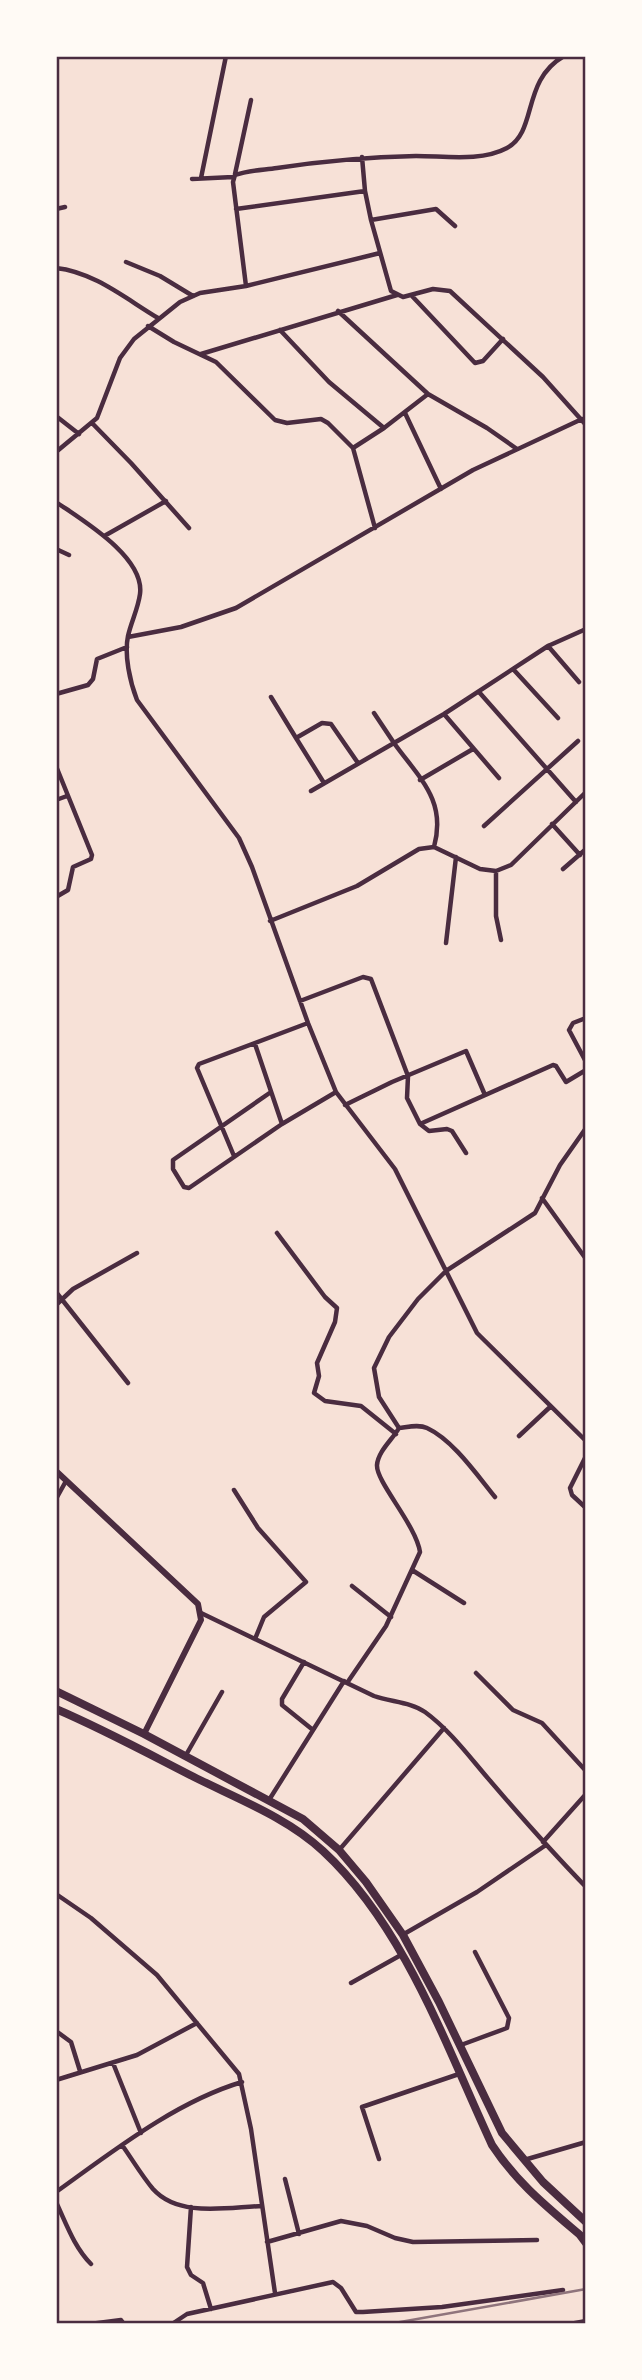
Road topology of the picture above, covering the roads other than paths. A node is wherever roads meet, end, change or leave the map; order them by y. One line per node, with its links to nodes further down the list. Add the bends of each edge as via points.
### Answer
1 (226, 56): 7 (street)
2 (564, 56): 4 (street, via 544,73 522,133 504,150 473,156)
3 (251, 100): 5 (street)
4 (362, 157): 5 (street); 8 (street)
5 (234, 176): 7 (street); 11 (street)
6 (192, 178): 7 (street)
7 (201, 178)
8 (365, 191): 11 (street); 12 (street)
9 (65, 207): 10 (street)
10 (56, 209)
11 (236, 209): 17 (street)
12 (371, 220): 13 (street, via 436,209); 14 (street)
13 (455, 226)
14 (380, 253): 17 (street); 18 (street, via 388,286)
15 (126, 262): 19 (street)
16 (56, 268): 22 (street, via 94,279)
17 (246, 286): 19 (street)
18 (397, 295): 20 (street); 21 (street)
19 (192, 296): 22 (street)
20 (412, 296): 25 (street, via 433,289 450,291); 25 (street, via 475,363)
21 (338, 312): 24 (street); 27 (street)
22 (158, 318): 23 (street)
23 (148, 326): 26 (street); 31 (street, via 120,358)
24 (280, 330): 26 (street); 33 (street, via 323,376)
25 (503, 339): 30 (street)
26 (200, 354): 35 (street, via 216,362 275,419 287,423 321,419)
27 (428, 394): 28 (street); 36 (street)
28 (405, 413): 33 (street); 38 (street)
29 (56, 416): 34 (street)
30 (582, 419): 32 (street); 36 (street)
31 (92, 423): 34 (street); 40 (street)
32 (586, 425)
33 (384, 428): 35 (street)
34 (79, 434): 37 (street)
35 (353, 448): 42 (street)
36 (517, 450): 38 (street)
37 (56, 453)
38 (441, 489): 42 (street)
39 (56, 502): 43 (street)
40 (166, 502): 41 (street); 43 (street)
41 (189, 528)
42 (375, 528): 47 (street, via 236,608 190,624)
43 (106, 535): 47 (street, via 131,564 141,592)
44 (56, 549): 45 (street)
45 (69, 555)
46 (586, 629): 48 (street)
47 (128, 637): 49 (street)
48 (548, 646): 50 (street); 51 (street)
49 (127, 647): 53 (street, via 97,659 88,685); 82 (street, via 137,700 231,825 252,867)
50 (513, 669): 52 (street); 57 (street)
51 (579, 682)
52 (479, 692): 56 (street); 64 (street)
53 (56, 694)
54 (271, 696): 58 (street)
55 (374, 713): 60 (street)
56 (444, 714): 60 (street); 61 (street)
57 (558, 718)
58 (296, 738): 62 (street, via 323,723 331,724); 67 (street)
59 (578, 741): 64 (street)
60 (394, 743): 62 (street); 66 (street)
61 (473, 749): 65 (street); 66 (street)
62 (358, 763): 67 (street)
63 (56, 766): 70 (street)
64 (547, 769): 72 (street); 74 (street)
65 (499, 778)
66 (421, 780): 75 (street, via 438,812)
67 (324, 783): 68 (street)
68 (311, 791)
69 (586, 792): 72 (street)
70 (68, 796): 71 (street); 81 (street, via 92,857 73,867 68,890)
71 (56, 800)
72 (576, 802): 73 (street)
73 (552, 824): 77 (street); 80 (street, via 510,865)
74 (484, 826)
75 (434, 847): 78 (street); 82 (street, via 419,849 357,886)
76 (586, 849): 77 (street)
77 (580, 855): 79 (street)
78 (456, 858): 80 (street); 84 (street)
79 (563, 869)
80 (496, 871): 83 (street)
81 (56, 897)
82 (270, 921): 85 (street)
83 (501, 940)
84 (446, 943)
85 (300, 1001): 87 (street); 92 (street, via 363,977 371,979)
86 (586, 1018): 89 (street, via 569,1030)
87 (308, 1023): 88 (street); 95 (street)
88 (255, 1044): 94 (street); 100 (street, via 199,1064 197,1069)
89 (586, 1062)
90 (586, 1070): 91 (street)
91 (580, 1074): 93 (street); 96 (street, via 566,1082 553,1065)
92 (408, 1076): 96 (street, via 468,1051); 97 (street); 99 (street, via 407,1098)
93 (586, 1081)
94 (271, 1092): 98 (street); 100 (street)
95 (336, 1092): 97 (street); 98 (street)
96 (485, 1095): 99 (street)
97 (345, 1105): 110 (street, via 394,1169)
98 (282, 1124): 105 (street)
99 (420, 1124): 104 (street, via 429,1131 452,1131)
100 (221, 1128): 105 (street); 105 (street, via 176,1157 173,1169 189,1188)
101 (586, 1128): 102 (street)
102 (581, 1133): 103 (street); 106 (street)
103 (586, 1138)
104 (466, 1153)
105 (234, 1156)
106 (542, 1198): 109 (street); 110 (street, via 535,1213)
107 (277, 1233): 117 (street, via 337,1308 317,1363 314,1392 325,1402 361,1405)
108 (137, 1253): 112 (street)
109 (586, 1259)
110 (446, 1271): 115 (street, via 481,1338); 116 (street, via 418,1298 389,1337 374,1368 379,1398)
111 (56, 1292): 112 (street)
112 (61, 1299): 113 (street); 114 (street)
113 (56, 1304)
114 (128, 1383)
115 (550, 1407): 118 (street); 119 (street)
116 (399, 1427): 117 (street); 124 (street, via 420,1426 440,1436)
117 (395, 1436): 127 (street, via 377,1466 419,1543 421,1552)
118 (519, 1436)
119 (586, 1441)
120 (586, 1456): 126 (street, via 570,1488)
121 (56, 1471): 122 (street)
122 (66, 1480): 125 (street); 130 (street, via 198,1604)
123 (233, 1490): 132 (street, via 258,1528 306,1583 267,1613)
124 (495, 1497)
125 (56, 1499)
126 (586, 1508)
127 (412, 1570): 129 (street); 131 (street)
128 (352, 1586): 131 (street)
129 (464, 1603)
130 (201, 1613): 132 (street); 141 (street)
131 (391, 1617): 135 (street)
132 (255, 1639): 133 (street)
133 (304, 1662): 135 (street); 140 (street, via 282,1705)
134 (476, 1673): 144 (street, via 513,1710 542,1723)
135 (345, 1682): 139 (street, via 412,1706); 140 (street)
136 (56, 1691): 141 (highway)
137 (222, 1692): 143 (street)
138 (56, 1709): 142 (highway)
139 (443, 1728): 147 (street); 148 (street)
140 (313, 1730): 146 (street)
141 (144, 1734): 142 (highway); 143 (highway)
142 (136, 1748): 151 (highway, via 297,1831 321,1849)
143 (186, 1756): 146 (highway)
144 (586, 1771)
145 (586, 1794): 147 (street)
146 (269, 1800): 148 (highway, via 303,1819)
147 (545, 1843): 150 (street); 153 (street, via 477,1892)
148 (339, 1850): 149 (highway)
149 (366, 1882): 151 (highway); 153 (highway)
150 (586, 1886)
151 (357, 1889): 155 (highway)
152 (56, 1894): 157 (street, via 157,1975)
153 (403, 1935): 159 (highway)
154 (475, 1952): 159 (street, via 509,2023 507,2028)
155 (401, 1955): 156 (street); 162 (highway)
156 (351, 1983)
157 (197, 2023): 160 (street); 164 (street)
158 (56, 2031): 161 (street, via 73,2045)
159 (460, 2045): 166 (highway)
160 (113, 2063): 161 (street); 165 (street)
161 (80, 2071): 163 (street)
162 (459, 2074): 169 (highway); 170 (street, via 362,2107)
163 (56, 2080)
164 (242, 2082): 165 (street, via 214,2091); 175 (street)
165 (141, 2133): 168 (street)
166 (507, 2139): 169 (highway); 171 (highway)
167 (586, 2142): 171 (street)
168 (122, 2144): 173 (street); 176 (street, via 154,2190 169,2202)
169 (492, 2145): 179 (highway, via 529,2193)
170 (379, 2159)
171 (523, 2161): 177 (highway)
172 (285, 2179): 178 (street)
173 (56, 2192)
174 (56, 2202): 182 (street)
175 (262, 2206): 176 (street); 181 (street)
176 (191, 2207): 185 (street, via 187,2267 203,2283)
177 (586, 2222)
178 (299, 2235): 180 (street, via 341,2221 413,2242); 181 (street)
179 (584, 2237)
180 (537, 2240)
181 (267, 2242): 184 (street)
182 (91, 2264)
183 (564, 2290): 184 (street, via 442,2307 363,2312 356,2312 333,2281)
184 (275, 2293): 185 (street)
185 (211, 2309): 189 (street, via 187,2314)
186 (586, 2320): 190 (street)
187 (90, 2324): 188 (street, via 121,2320)
188 (124, 2324)
189 (172, 2324)
190 (570, 2324)

